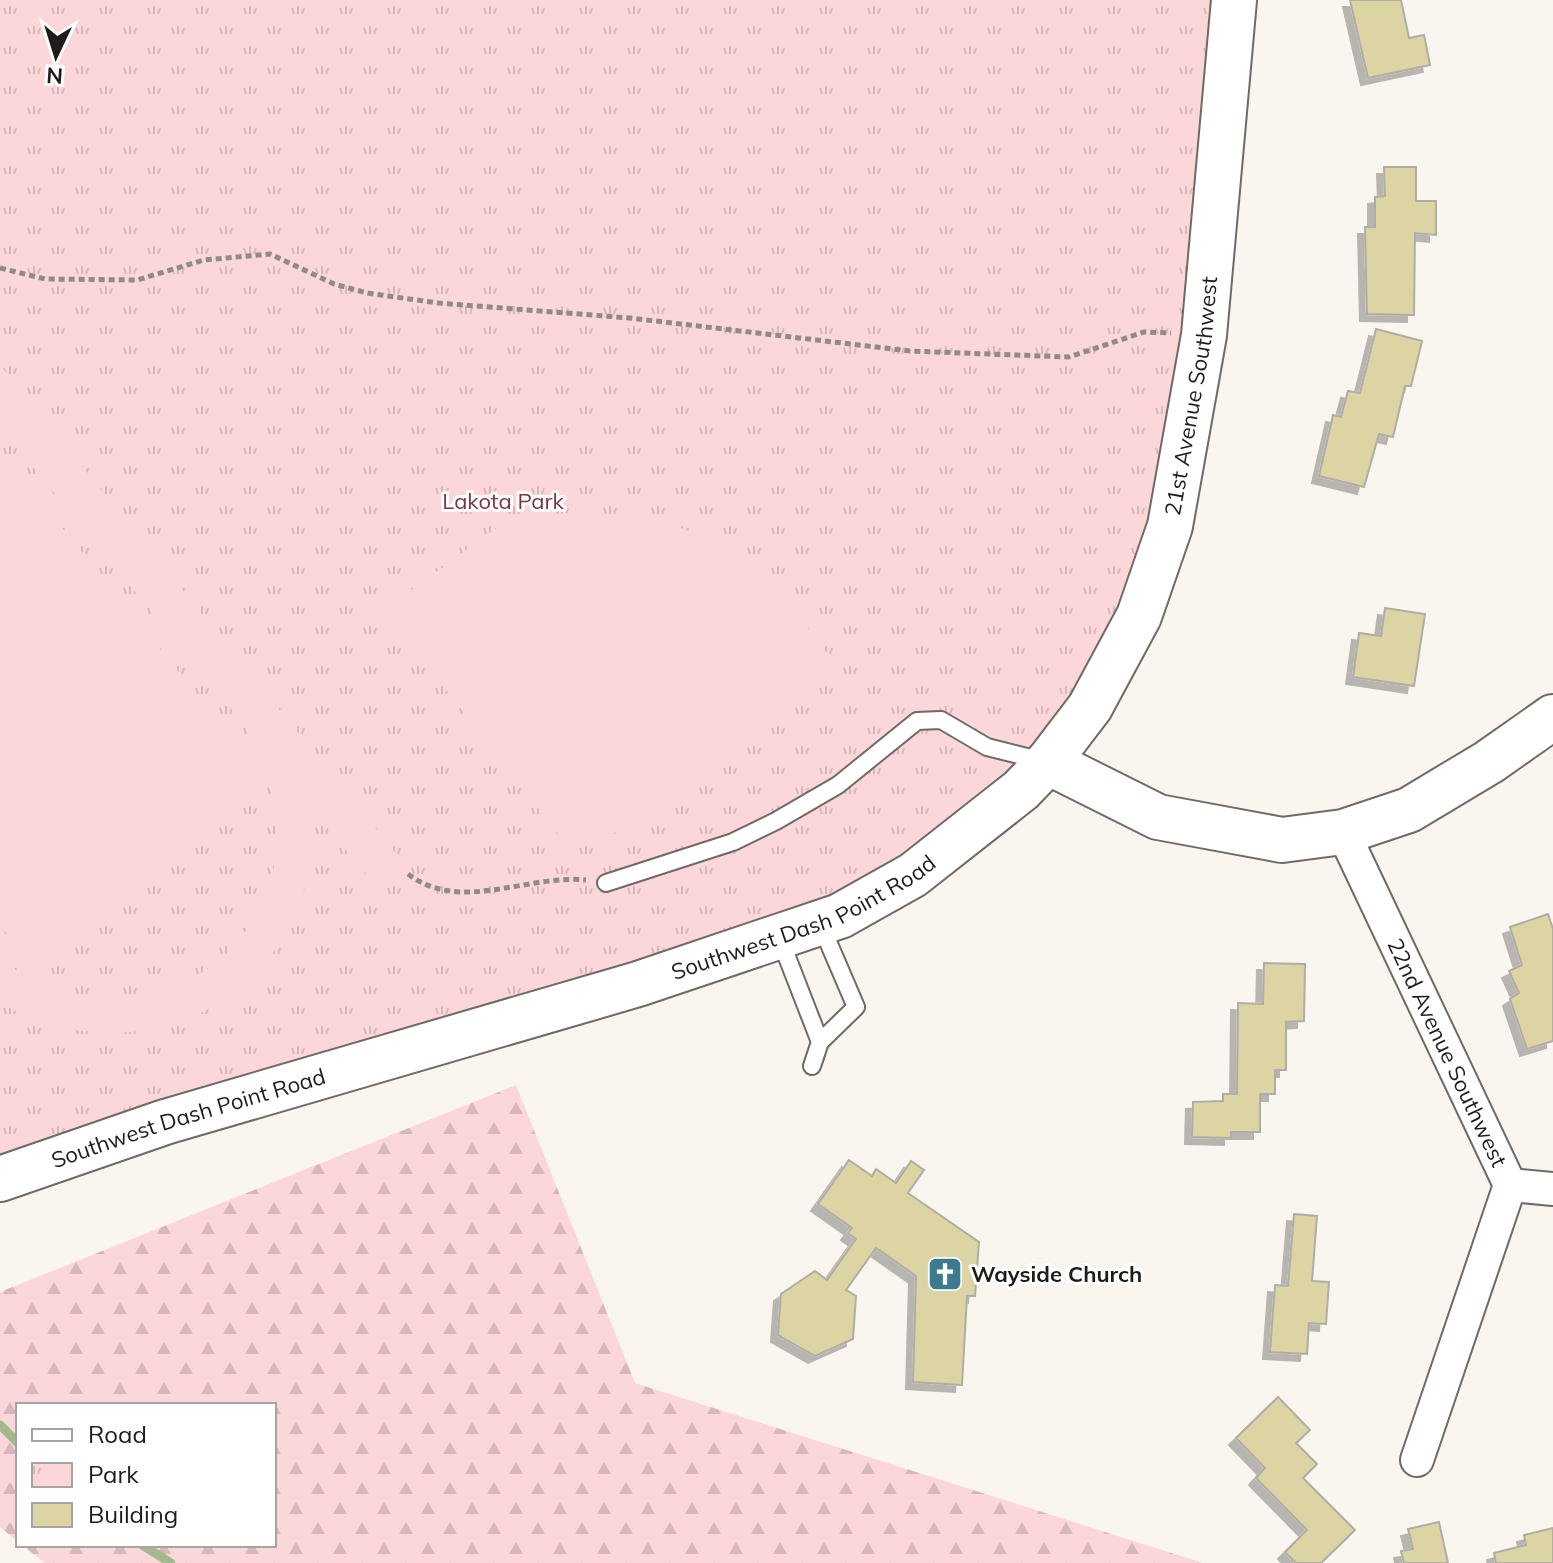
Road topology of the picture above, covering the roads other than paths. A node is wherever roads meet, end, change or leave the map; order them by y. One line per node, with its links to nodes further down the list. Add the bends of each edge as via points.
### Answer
1 (1234, 0): 3 (main road, 21st Avenue Southwest, via 1204,335 1170,526 1139,616 1090,707)
2 (1553, 717): 4 (main road, via 1409,810)
3 (1048, 762): 4 (main road, via 1158,817 1282,840); 5 (lane, via 987,747 941,720 917,721 838,785 776,821 733,842); 6 (main road, Southwest Dash Point Road, via 1021,790 913,875)
4 (1343, 832): 11 (street, 22nd Avenue Southwest)
5 (606, 883)
6 (820, 923): 7 (main road, Southwest Dash Point Road); 8 (lane, via 856,1007)
7 (780, 939): 8 (lane); 10 (main road, Southwest Dash Point Road, via 165,1122)
8 (820, 1042): 9 (lane)
9 (812, 1066)
10 (0, 1179)
11 (1510, 1185): 12 (street); 13 (street, 22nd Avenue Southwest)
12 (1553, 1189)
13 (1417, 1460)

